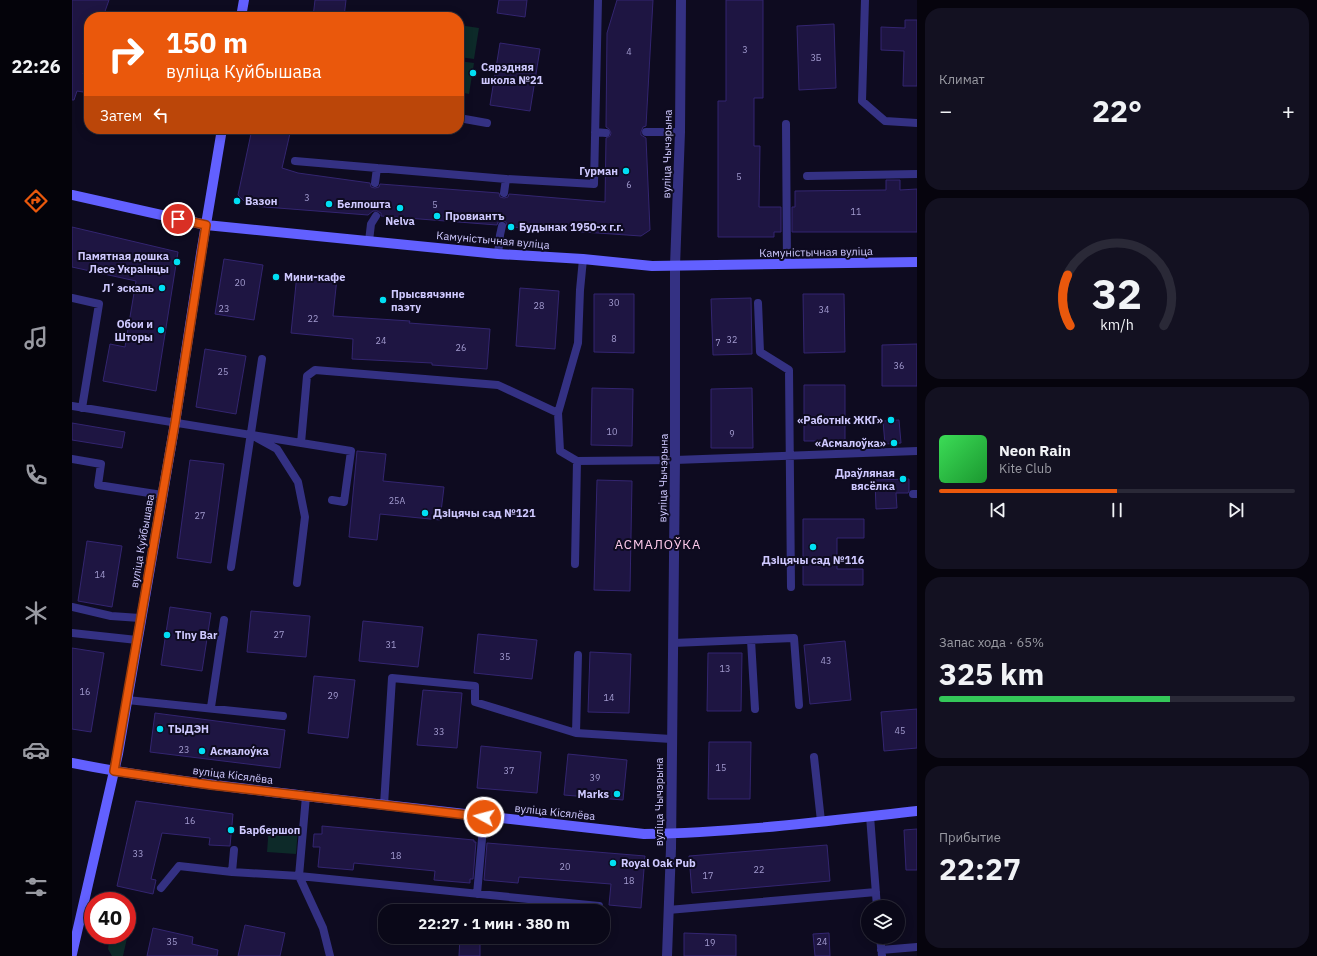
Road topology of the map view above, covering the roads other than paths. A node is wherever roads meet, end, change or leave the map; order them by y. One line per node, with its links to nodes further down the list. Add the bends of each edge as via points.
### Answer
1 (244, 0): 5 (street)
2 (598, 0): 10 (lane)
3 (681, 0): 12 (street, вуліца Чычэрына)
4 (865, 0): 8 (lane, via 862,101 885,121)
5 (242, 12)
6 (464, 119): 7 (lane)
7 (487, 123)
8 (917, 123)
9 (786, 124): 30 (lane)
10 (595, 132): 13 (lane); 19 (lane, via 594,184)
11 (646, 132): 12 (lane)
12 (680, 132): 31 (street, вуліца Чычэрына)
13 (606, 133)
14 (221, 134): 24 (street, вуліца Куйбышава)
15 (295, 161): 16 (lane)
16 (377, 168): 19 (lane); 20 (lane)
17 (917, 174): 18 (lane)
18 (807, 176)
19 (506, 179): 21 (lane)
20 (375, 183)
21 (504, 193)
22 (72, 195): 24 (street, Камуністычная вуліца)
23 (376, 216): 26 (lane, via 371,224)
24 (206, 225): 26 (street, Камуністычная вуліца); 38 (street, вуліца Куйбышава)
25 (502, 226): 27 (lane)
26 (369, 241): 27 (street, Камуністычная вуліца)
27 (498, 254): 28 (street, Камуністычная вуліца)
28 (583, 259): 31 (street, Камуністычная вуліца); 37 (lane, via 578,343)
29 (917, 262): 30 (street, Камуністычная вуліца)
30 (787, 264): 31 (street, Камуністычная вуліца)
31 (675, 266): 44 (street, вуліца Чычэрына)
32 (72, 298): 36 (lane, via 99,304)
33 (758, 303): 42 (lane, via 760,352 789,370)
34 (262, 359): 39 (lane)
35 (72, 406): 36 (lane)
36 (82, 408): 38 (lane)
37 (558, 413): 40 (lane, via 498,385 315,370 307,376); 45 (lane, via 560,451)
38 (175, 423): 39 (lane); 46 (street, вуліца Куйбышава)
39 (251, 435): 40 (lane); 49 (lane); 50 (lane, via 277,449 298,482 305,517)
40 (302, 443): 47 (lane, via 351,450 344,502)
41 (917, 451): 42 (lane)
42 (790, 457): 44 (lane); 51 (lane)
43 (72, 459): 46 (lane, via 101,464 98,485)
44 (675, 460): 45 (lane); 58 (street, вуліца Чычэрына)
45 (578, 461): 48 (lane)
46 (162, 495): 53 (street, вуліца Куйбышава)
47 (332, 500)
48 (575, 564)
49 (231, 567)
50 (297, 583)
51 (791, 587)
52 (72, 607): 53 (lane, via 111,616)
53 (140, 618): 56 (street, вуліца Куйбышава)
54 (224, 620): 62 (lane)
55 (72, 633): 56 (lane)
56 (137, 640): 60 (street, вуліца Куйбышава)
57 (751, 640): 58 (lane); 61 (lane, via 794,638); 63 (lane)
58 (673, 643): 66 (street, вуліца Чычэрына)
59 (578, 655): 65 (lane)
60 (128, 700): 62 (lane); 69 (street, вуліца Куйбышава)
61 (799, 705)
62 (211, 708): 64 (lane)
63 (755, 709)
64 (284, 716)
65 (576, 733): 66 (lane); 71 (lane, via 475,702 475,686 392,678)
66 (671, 739): 76 (street, вуліца Чычэрына)
67 (814, 757): 75 (lane)
68 (72, 763): 69 (street, вуліца Кісялёва)
69 (114, 771): 70 (street, вуліца Кісялёва); 88 (street, вуліца Куйбышава)
70 (306, 796): 71 (street, вуліца Кісялёва); 79 (lane)
71 (384, 805): 74 (street, вуліца Кісялёва)
72 (917, 811): 73 (street, вуліца Кісялёва)
73 (870, 816): 75 (street, вуліца Кісялёва); 81 (lane)
74 (484, 817): 76 (street, вуліца Кісялёва, via 644,834); 82 (lane)
75 (821, 821): 76 (street, вуліца Кісялёва)
76 (670, 834): 85 (street, вуліца Чычэрына)
77 (234, 850): 78 (lane)
78 (232, 872): 79 (lane); 80 (lane, via 178,866)
79 (299, 876): 82 (lane); 89 (lane, via 323,928)
80 (161, 888)
81 (876, 892): 83 (lane); 85 (lane)
82 (477, 894): 84 (lane)
83 (877, 900)
84 (579, 904)
85 (668, 910): 90 (street, вуліца Чычэрына)
86 (917, 947): 87 (lane)
87 (882, 953)
88 (72, 954)
89 (330, 956)
90 (667, 956)

